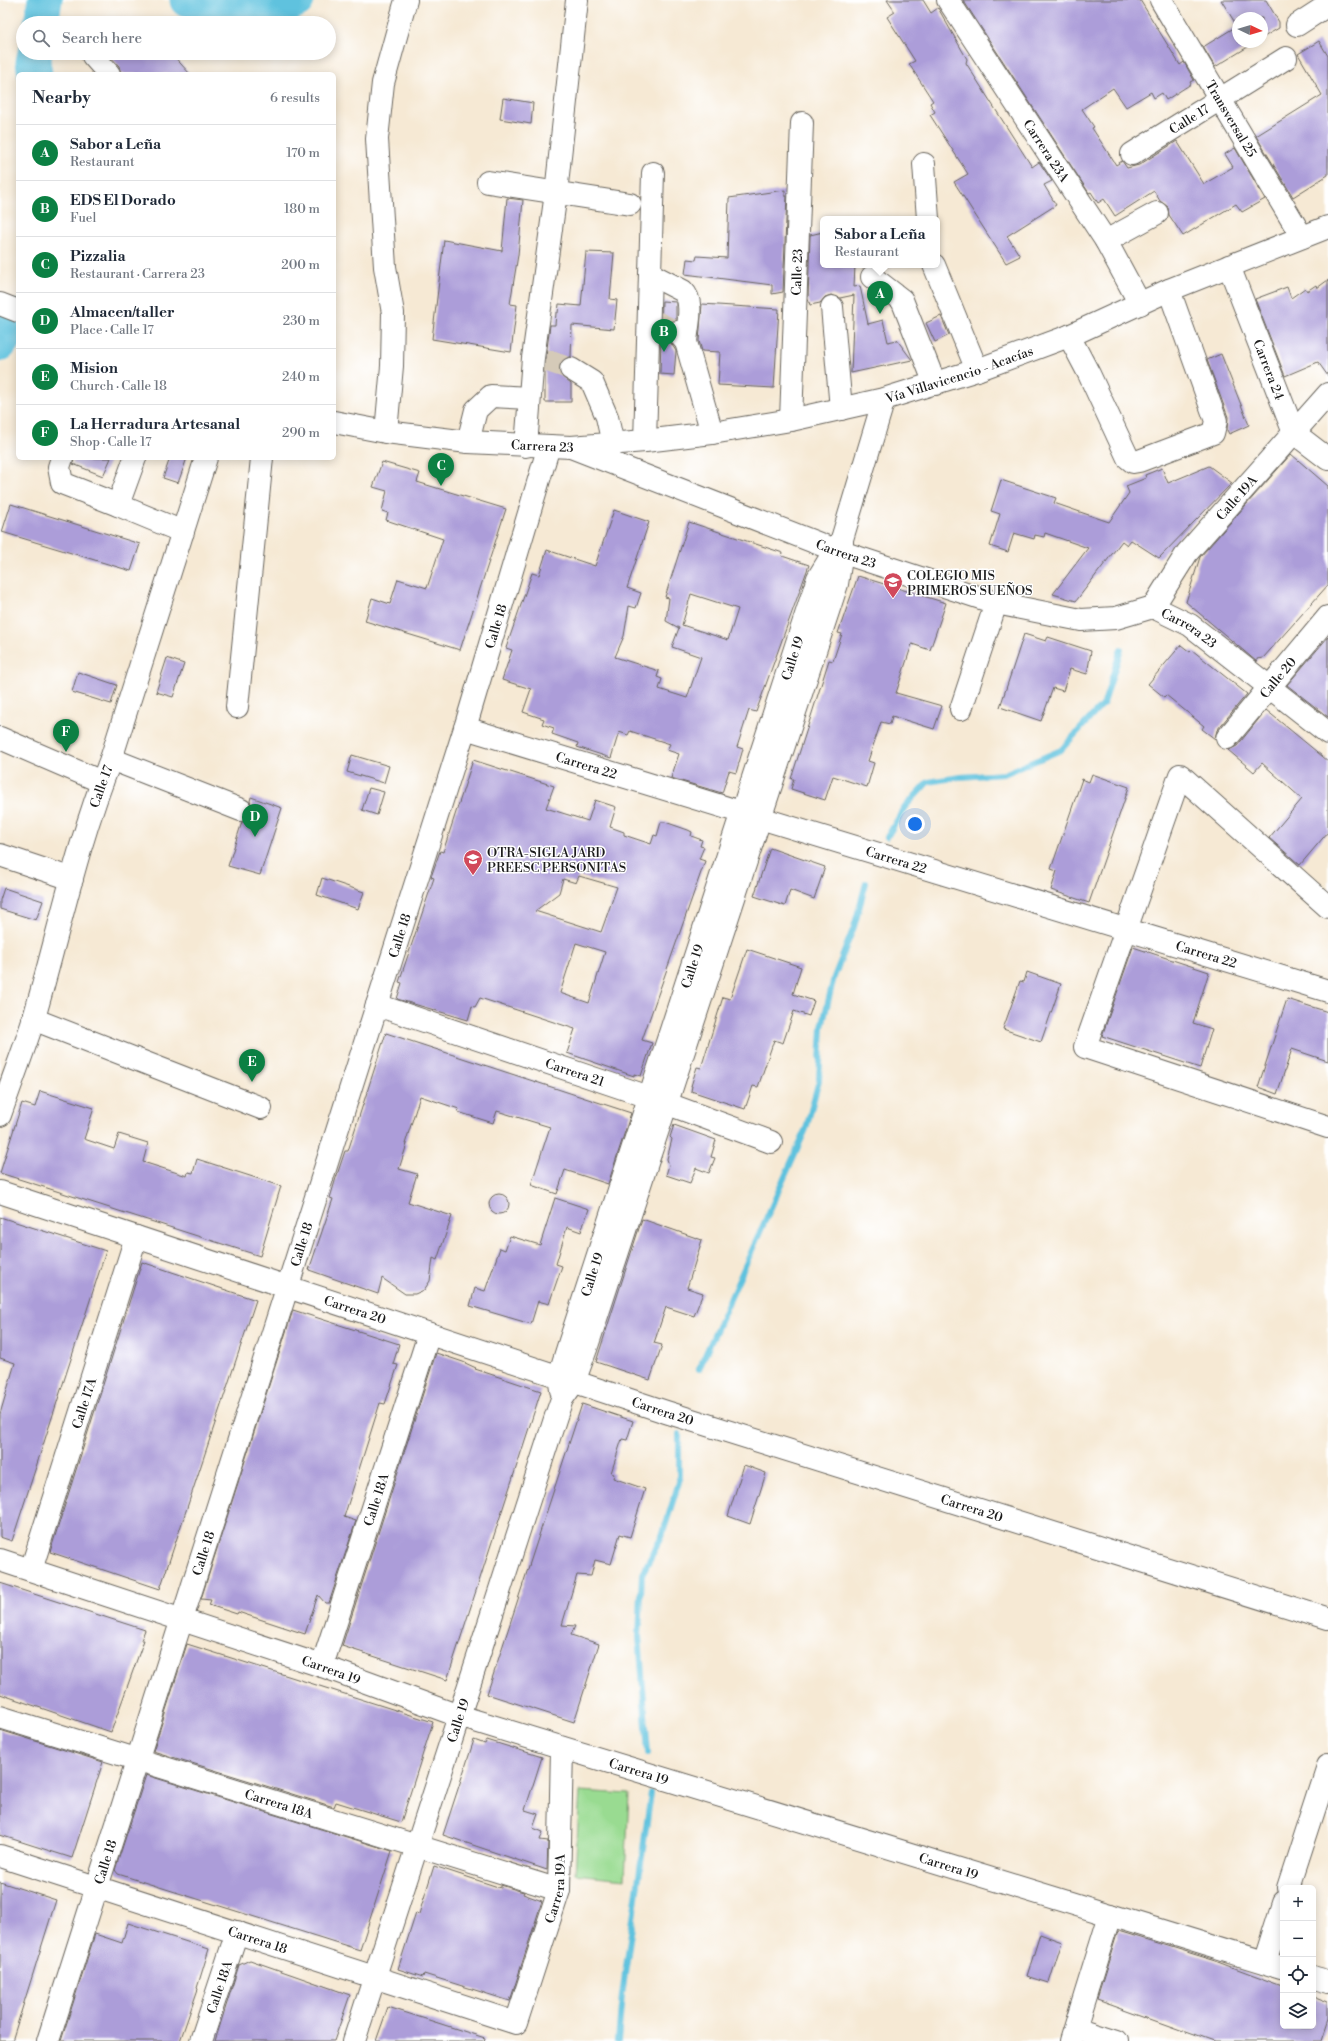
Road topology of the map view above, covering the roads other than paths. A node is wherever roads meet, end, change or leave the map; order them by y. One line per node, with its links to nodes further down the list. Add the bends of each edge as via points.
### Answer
1 (406, 0): 42 (street, via 383,82 377,139 385,268 393,313 392,366)
2 (576, 0): 16 (street)
3 (948, 0): 22 (street, Carrera 23A)
4 (1161, 0): 10 (street, Transversal 25)
5 (1328, 5): 6 (street)
6 (1298, 25)
7 (1286, 58): 10 (street, Calle 17)
8 (97, 60): 9 (street)
9 (107, 72)
10 (1220, 100): 12 (street, Calle 17); 21 (street, Transversal 25)
11 (802, 123): 40 (street, Calle 23)
12 (1132, 154)
13 (924, 164): 19 (street)
14 (653, 174): 25 (street)
15 (488, 182): 16 (street)
16 (556, 193): 17 (street); 37 (street, via 539,359)
17 (630, 204)
18 (1157, 213): 22 (street)
19 (928, 216)
20 (1328, 227): 21 (street, Vía Villavicencio - Acacías)
21 (1302, 237): 23 (street, Vía Villavicencio - Acacías)
22 (1106, 241): 29 (street, Carrera 23A)
23 (1229, 266): 27 (street, Vía Villavicencio - Acacías); 43 (street, Carrera 24)
24 (935, 268): 34 (street)
25 (650, 274): 44 (street, via 687,295 689,302 681,337); 46 (street, via 652,319)
26 (872, 277): 35 (street, via 902,300)
27 (1169, 290): 29 (street, Vía Villavicencio - Acacías); 32 (street, via 1216,421 1213,433 1133,462 1128,458)
28 (0, 304): 31 (street)
29 (1140, 304): 32 (street, Vía Villavicencio - Acacías)
30 (832, 307): 39 (street)
31 (16, 310)
32 (1069, 336): 34 (street, Vía Villavicencio - Acacías)
33 (571, 369): 47 (street, via 592,382 607,417)
34 (977, 370): 35 (street, Vía Villavicencio - Acacías)
35 (935, 384): 38 (street, Vía Villavicencio - Acacías)
36 (1328, 394): 43 (street, Calle 19A)
37 (529, 398): 45 (street, via 491,396 476,410); 48 (street)
38 (884, 398): 39 (street, Vía Villavicencio - Acacías); 58 (street, Calle 19)
39 (841, 409): 40 (street, Vía Villavicencio - Acacías)
40 (792, 420): 44 (street, Vía Villavicencio - Acacías)
41 (336, 422): 42 (street, Carrera 23)
42 (386, 432): 45 (street, Carrera 23)
43 (1294, 433): 51 (street); 60 (street, Calle 19A, via 1188,553)
44 (712, 434): 46 (street, Vía Villavicencio - Acacías)
45 (468, 442): 48 (street, Carrera 23)
46 (645, 442): 47 (street, Vía Villavicencio - Acacías)
47 (613, 444): 50 (street, Vía Villavicencio - Acacías)
48 (526, 446): 49 (street, Carrera 23)
49 (549, 446): 50 (street, Carrera 23); 65 (street, Calle 18)
50 (570, 447): 58 (street, Carrera 23)
51 (1328, 459)
52 (61, 460): 56 (street, via 59,467 62,483)
53 (134, 460): 56 (street)
54 (205, 460): 57 (street, Calle 17)
55 (262, 460): 63 (street)
56 (118, 505): 57 (street)
57 (183, 532): 69 (street, Calle 17)
58 (840, 547): 59 (street, Carrera 23); 72 (street, Calle 19, via 818,578)
59 (996, 603): 60 (street, Carrera 23, via 1081,620 1116,618); 64 (street)
60 (1153, 607): 62 (street, Carrera 23, via 1190,625)
61 (1328, 617): 62 (street, Calle 20)
62 (1269, 687): 66 (street, Carrera 23); 68 (street, Calle 20)
63 (237, 707)
64 (961, 709)
65 (465, 728): 72 (street, Carrera 22); 78 (street, Calle 18)
66 (1328, 733)
67 (0, 738): 70 (street)
68 (1226, 738)
69 (111, 759): 70 (street, Calle 17); 71 (street)
70 (102, 782): 74 (street, Calle 17)
71 (241, 810)
72 (751, 815): 76 (street, Carrera 22); 80 (street, Calle 19)
73 (0, 855): 74 (street)
74 (72, 879): 79 (street, Calle 17)
75 (1328, 907): 76 (street, via 1180,776)
76 (1126, 929): 77 (street, Carrera 22); 83 (street, via 1085,1047)
77 (1328, 991)
78 (377, 1006): 80 (street, Carrera 21); 87 (street, Calle 18)
79 (33, 1019): 81 (street); 82 (street, Calle 17)
80 (657, 1100): 84 (street, Carrera 21); 89 (street, Calle 19)
81 (261, 1108)
82 (0, 1115)
83 (1328, 1127)
84 (770, 1142)
85 (0, 1192): 86 (street, Carrera 20)
86 (136, 1237): 87 (street, Carrera 20); 91 (street, Calle 17A)
87 (288, 1287): 88 (street, Carrera 20); 92 (street, Calle 18)
88 (429, 1334): 89 (street, Carrera 20); 94 (street, Calle 18A)
89 (567, 1379): 93 (street, Carrera 20); 95 (street, Calle 19)
90 (0, 1560): 91 (street, Carrera 19)
91 (31, 1570): 92 (street, Carrera 19)
92 (182, 1619): 94 (street, Carrera 19); 98 (street, Calle 18)
93 (1328, 1619)
94 (322, 1666): 95 (street, Carrera 19)
95 (459, 1716): 97 (street, Carrera 19); 100 (street, Calle 19)
96 (0, 1717): 98 (street, Carrera 18A)
97 (562, 1748): 104 (street, Carrera 19A); 105 (street, Carrera 19)
98 (138, 1760): 100 (street, Carrera 18A); 103 (street, Calle 18)
99 (1328, 1765): 102 (street)
100 (417, 1846): 104 (street, Carrera 18A); 109 (street, Calle 19)
101 (0, 1856): 103 (street, Carrera 18)
102 (1289, 1885)
103 (97, 1887): 107 (street, Carrera 18); 114 (street, Calle 18)
104 (559, 1890): 112 (street, Carrera 19A)
105 (1110, 1915): 108 (street, Carrera 19); 113 (street)
106 (1280, 1921): 108 (street)
107 (237, 1932): 109 (street, Carrera 18); 115 (street, Calle 18A)
108 (1273, 1965)
109 (374, 1976): 112 (street, Carrera 18); 116 (street, Calle 19)
110 (1316, 1979): 111 (street)
111 (1328, 1982)
112 (516, 2023)
113 (1073, 2035): 117 (street)
114 (48, 2041)
115 (201, 2041)
116 (354, 2041)
117 (1117, 2041)

